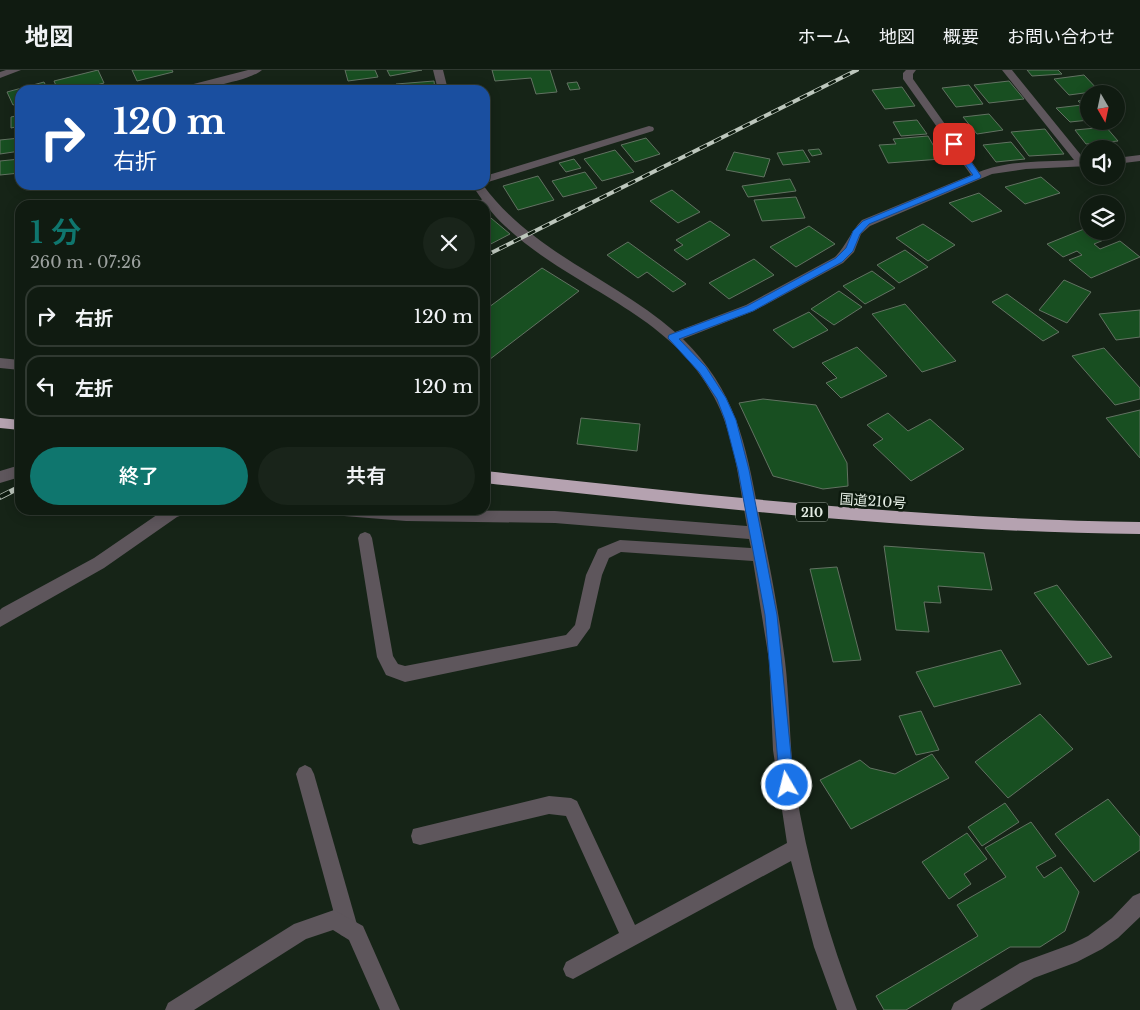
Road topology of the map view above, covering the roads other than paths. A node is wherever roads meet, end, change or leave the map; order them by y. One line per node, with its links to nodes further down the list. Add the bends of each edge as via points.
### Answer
1 (16, 70): 6 (street)
2 (258, 70): 7 (street)
3 (438, 70): 8 (street)
4 (910, 70): 14 (street, via 908,79)
5 (1007, 70): 10 (street)
6 (0, 75)
7 (203, 85)
8 (442, 85)
9 (649, 129): 15 (street)
10 (1080, 156)
11 (1140, 158): 12 (street)
12 (1125, 160)
13 (1080, 163): 14 (street, via 1003,169)
14 (977, 176): 17 (street, via 866,222 856,233 850,249 839,260 750,308)
15 (490, 178)
16 (490, 203): 17 (street, via 525,236 640,310)
17 (673, 338): 25 (street, via 702,370 721,398 730,420)
18 (0, 363): 19 (street)
19 (15, 364)
20 (0, 423): 21 (highway)
21 (15, 424)
22 (15, 472): 23 (street)
23 (0, 477)
24 (490, 478): 25 (highway, 国道210号 / 210)
25 (750, 506): 28 (highway, 国道210号 / 210, via 872,518 1036,527); 29 (street)
26 (168, 515): 32 (street, via 99,563)
27 (406, 515): 29 (street, via 555,517)
28 (1140, 528)
29 (756, 533): 31 (street)
30 (365, 538): 31 (street, via 384,658 392,670 405,674 572,641 582,628 594,575 604,554 620,546)
31 (759, 555): 35 (street, via 771,615 782,751)
32 (0, 620)
33 (305, 774): 37 (street)
34 (420, 836): 38 (street, via 548,805 571,807)
35 (798, 847): 38 (street); 42 (street, via 822,943)
36 (1140, 903): 43 (street, via 1101,939 1077,952 1018,974)
37 (348, 928): 40 (street, via 334,920 301,931); 41 (street, via 356,933)
38 (631, 938): 39 (street)
39 (573, 968)
40 (175, 1010)
41 (390, 1010)
42 (847, 1010)
43 (961, 1010)

